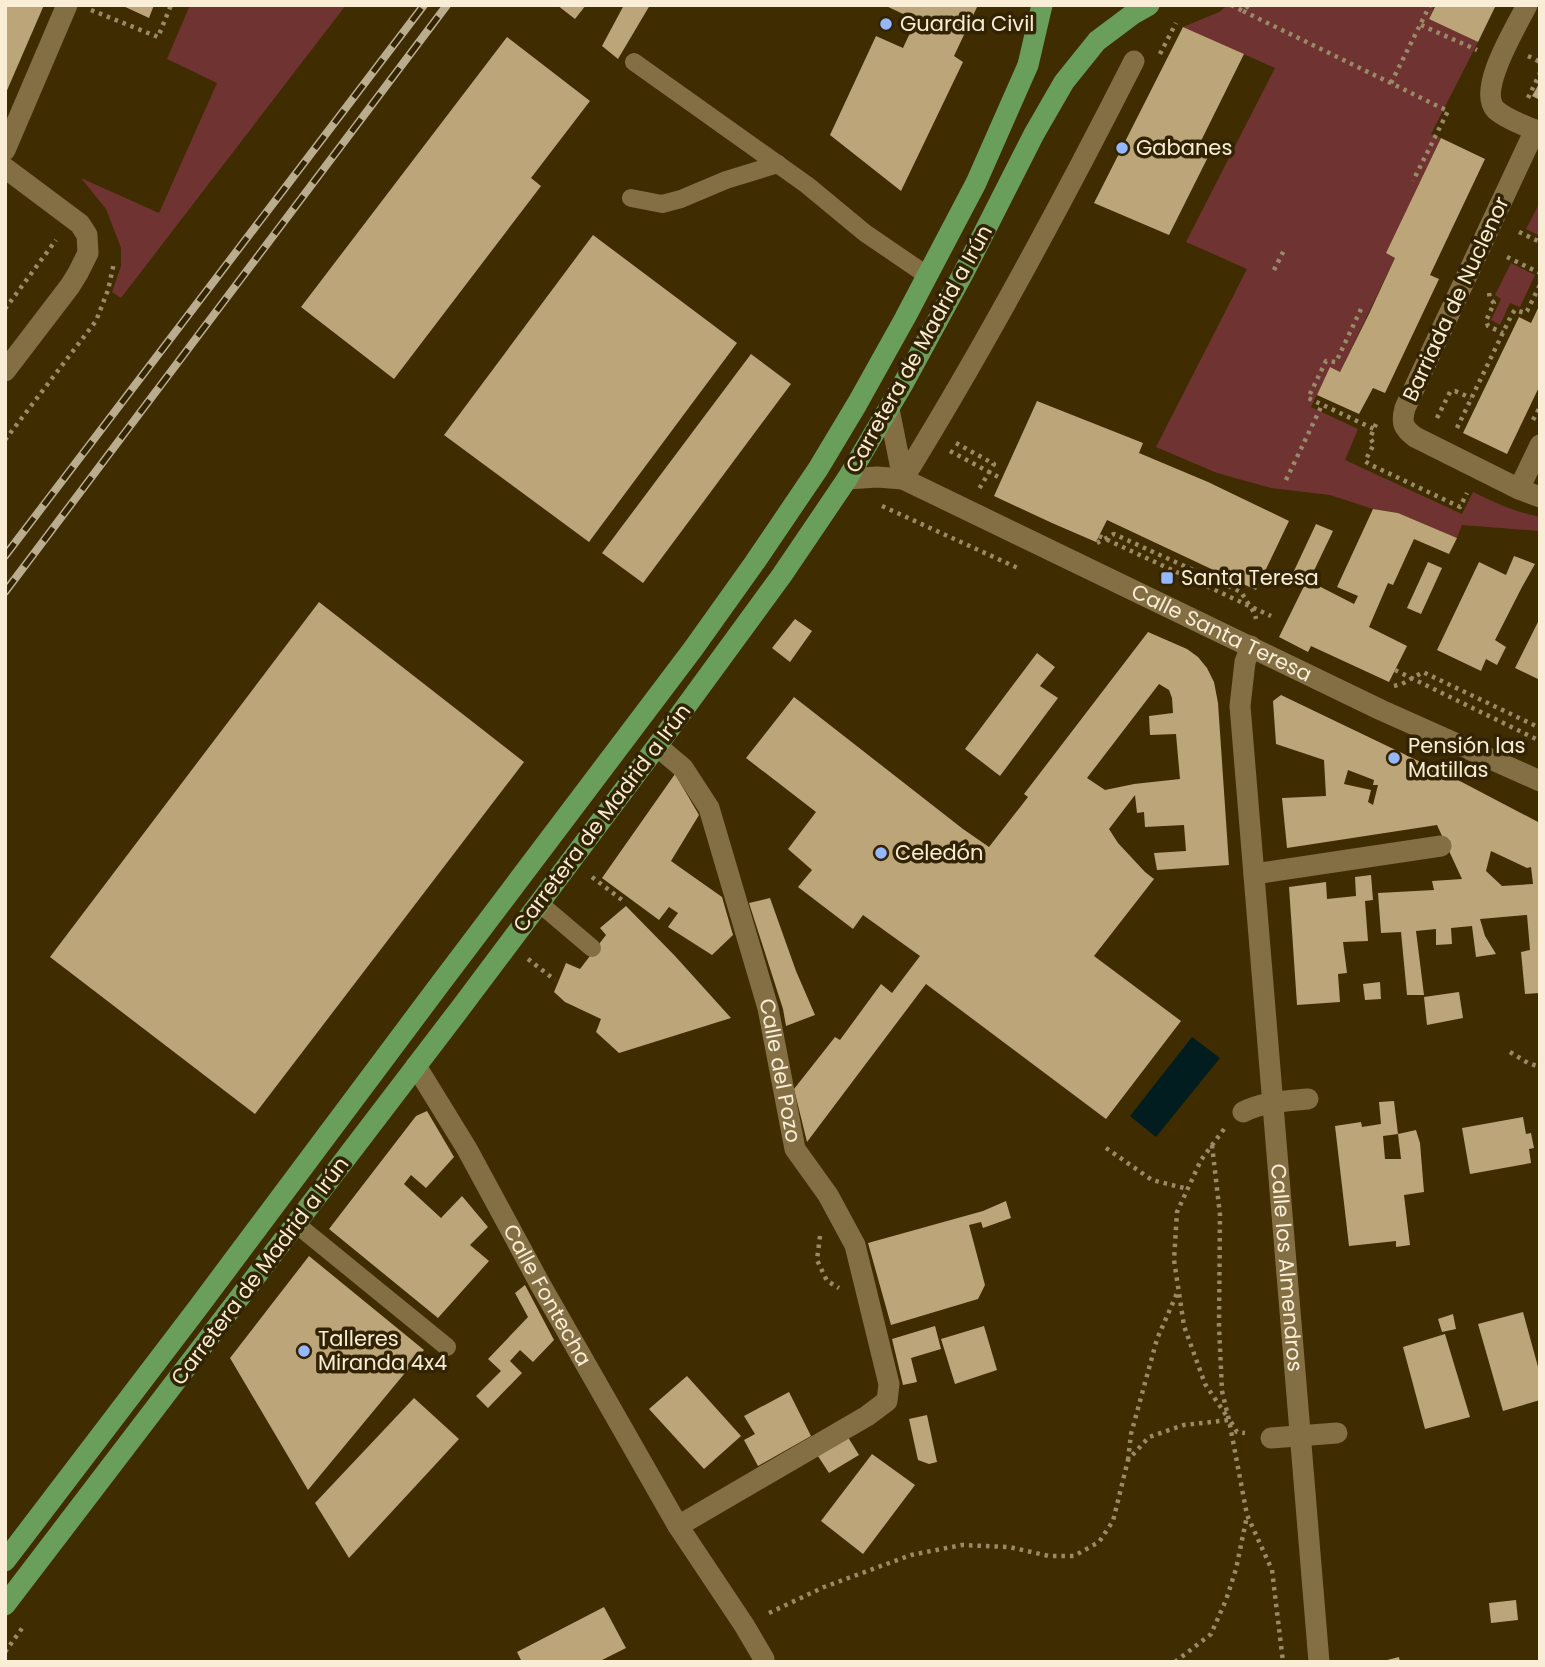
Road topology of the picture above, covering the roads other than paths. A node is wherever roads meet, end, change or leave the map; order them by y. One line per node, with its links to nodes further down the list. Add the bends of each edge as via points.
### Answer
1 (67, 5): 8 (street)
2 (1042, 5): 12 (highway, Carretera de Madrid a Irún, via 1028,65 976,183)
3 (1149, 5): 14 (highway, Carretera de Madrid a Irún, via 1097,41 1064,82)
4 (1527, 5): 7 (street, Barriada de Nuclenor, via 1492,78 1489,95 1498,112)
5 (1134, 61): 16 (street, via 1065,198 961,384 938,439)
6 (634, 62): 9 (lane)
7 (1537, 131): 18 (street, Barriada de Nuclenor, via 1402,420 1415,437)
8 (5, 150)
9 (778, 164): 11 (lane, via 662,204); 12 (lane)
10 (5, 168): 13 (street, via 80,225 87,235 88,253 70,286)
11 (631, 198)
12 (928, 276): 37 (highway, Carretera de Madrid a Irún, via 818,469 693,649)
13 (5, 371)
14 (889, 409): 16 (street); 17 (highway, Carretera de Madrid a Irún)
15 (1540, 445): 18 (street)
16 (904, 479): 17 (street, Calle Santa Teresa); 20 (street, Calle Santa Teresa)
17 (847, 480): 21 (highway, Carretera de Madrid a Irún)
18 (1519, 489): 19 (street, Barriada de Nuclenor)
19 (1540, 497)
20 (1251, 646): 22 (street, Calle Santa Teresa); 24 (street, Calle los Almendros, via 1240,706)
21 (657, 746): 25 (highway, Carretera de Madrid a Irún); 36 (street, Calle del Pozo, via 683,768 709,808 768,1008 795,1149 828,1195 855,1245 889,1384 887,1401 867,1416)
22 (1540, 781)
23 (1441, 846): 24 (street)
24 (1254, 874): 29 (street, Calle los Almendros)
25 (539, 903): 26 (lane); 27 (highway, Carretera de Madrid a Irún)
26 (592, 948)
27 (416, 1066): 31 (highway, Carretera de Madrid a Irún); 36 (street, Calle Fontecha)
28 (1308, 1099): 29 (street)
29 (1273, 1103): 30 (street); 34 (street, Calle los Almendros)
30 (1243, 1112)
31 (296, 1224): 32 (lane); 38 (highway, Carretera de Madrid a Irún)
32 (447, 1347)
33 (1337, 1433): 34 (street)
34 (1300, 1437): 35 (street); 40 (street, Calle los Almendros)
35 (1271, 1438)
36 (678, 1526): 39 (street, Calle Fontecha)
37 (5, 1560)
38 (5, 1605)
39 (764, 1659)
40 (1320, 1662)

